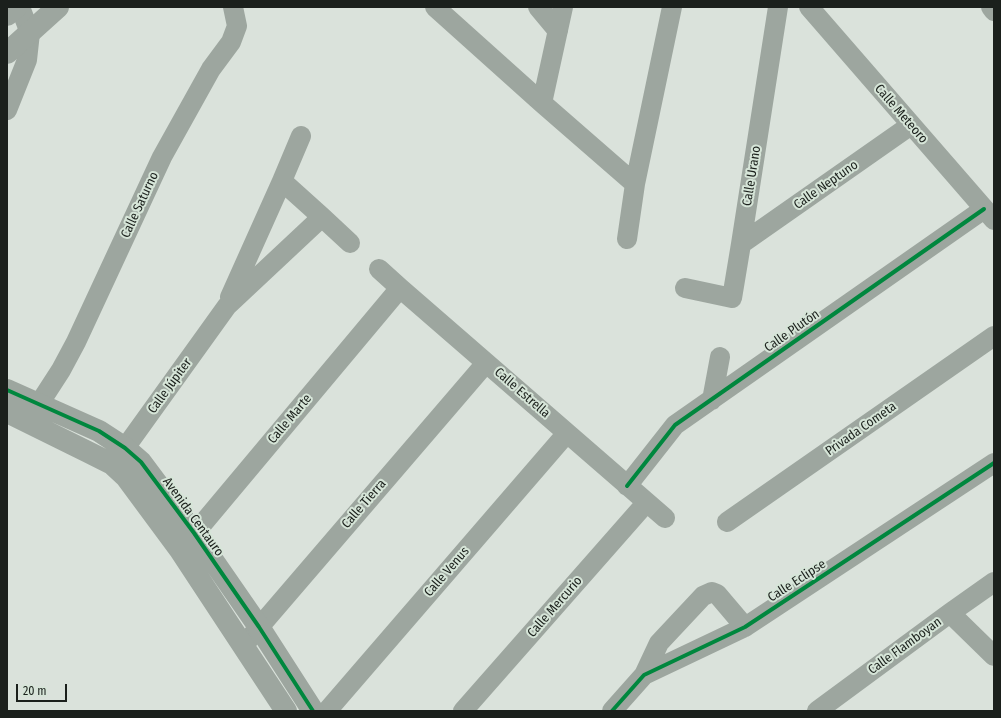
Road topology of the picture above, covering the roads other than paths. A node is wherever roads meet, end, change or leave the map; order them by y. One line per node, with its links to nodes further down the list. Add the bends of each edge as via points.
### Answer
1 (16, 7): 13 (street)
2 (20, 7): 15 (street)
3 (58, 7): 15 (street)
4 (233, 7): 37 (street, Calle Saturno, via 237,26 231,42 211,69 162,157 76,342)
5 (435, 7): 17 (street)
6 (538, 7): 14 (street)
7 (563, 7): 14 (street)
8 (672, 7): 22 (street)
9 (778, 7): 27 (street, Calle Urano)
10 (809, 7): 19 (street, Calle Meteoro)
11 (991, 7): 12 (street)
12 (994, 11)
13 (7, 15)
14 (558, 31): 17 (street)
15 (30, 33): 16 (street); 18 (street, via 27,60)
16 (7, 53)
17 (542, 103): 22 (street)
18 (7, 110)
19 (911, 125): 23 (street, Calle Meteoro); 27 (street, Calle Neptuno)
20 (301, 136): 21 (street, Calle Júpiter)
21 (282, 181): 24 (street); 31 (street, Calle Júpiter)
22 (635, 184): 25 (street)
23 (989, 215): 36 (street, Calle Plutón)
24 (322, 217): 26 (street); 31 (street, Calle Júpiter)
25 (627, 239)
26 (350, 243)
27 (741, 244): 30 (street, Calle Urano, via 732,298)
28 (379, 268): 29 (street, Calle Estrella)
29 (400, 288): 34 (street, Calle Estrella); 46 (street, Calle Marte)
30 (685, 288)
31 (227, 306): 40 (street, Calle Júpiter)
32 (994, 336): 45 (street, Privada Cometa)
33 (720, 357): 36 (street)
34 (486, 363): 39 (street, Calle Estrella); 50 (street, Calle Tierra)
35 (7, 390): 37 (street, Avenida Centauro)
36 (712, 400): 42 (street, Calle Plutón, via 675,426)
37 (39, 404): 40 (street, Avenida Centauro, via 99,431)
38 (7, 412): 40 (street, Avenida Centauro, via 88,452)
39 (568, 433): 42 (street, Calle Estrella); 57 (street, Calle Venus)
40 (118, 456): 46 (street, Avenida Centauro, via 141,462); 47 (street, Avenida Centauro, via 126,477)
41 (994, 463): 51 (street, Calle Eclipse)
42 (627, 486): 43 (street, Calle Estrella)
43 (646, 503): 44 (street, Calle Estrella); 58 (street, Calle Mercurio)
44 (665, 518)
45 (727, 522)
46 (194, 533): 47 (street, Calle Marte); 50 (street, Avenida Centauro)
47 (180, 550): 52 (street, Avenida Centauro)
48 (994, 582): 49 (street, Calle Flamboyan)
49 (950, 613): 53 (street); 60 (street, Calle Flamboyan)
50 (259, 627): 52 (street, Calle Tierra); 56 (street, Avenida Centauro)
51 (745, 627): 54 (street, Calle Eclipse); 54 (street, Calle Eclipse, via 718,594 712,592 702,596 659,643)
52 (243, 646): 55 (street, Avenida Centauro)
53 (994, 656)
54 (644, 675): 59 (street, Calle Eclipse)
55 (286, 711)
56 (313, 711)
57 (327, 711)
58 (463, 711)
59 (612, 711)
60 (817, 711)

